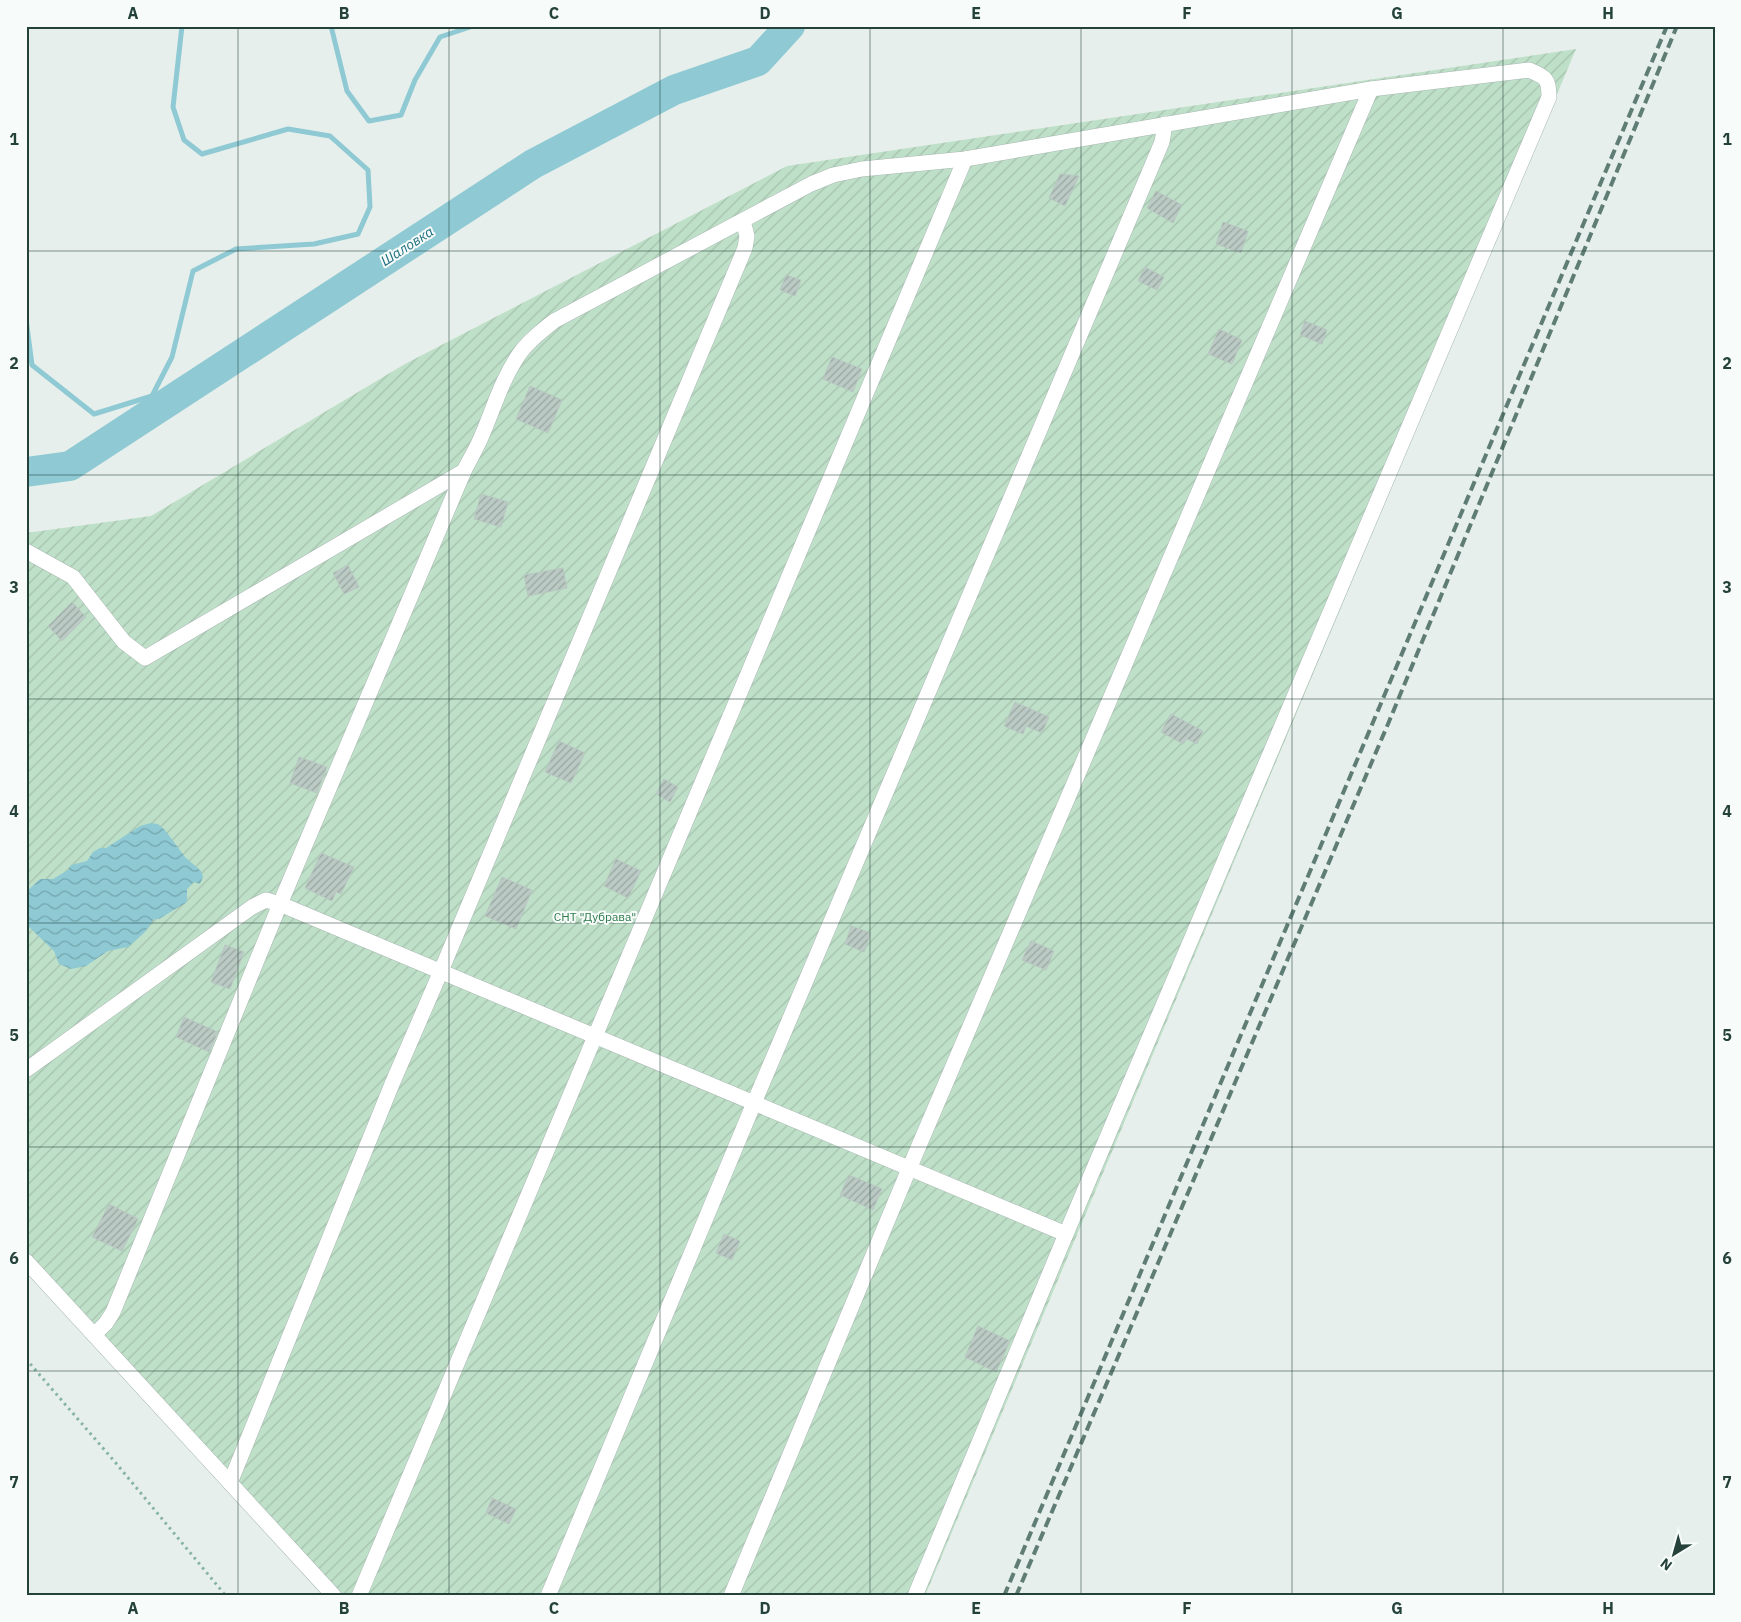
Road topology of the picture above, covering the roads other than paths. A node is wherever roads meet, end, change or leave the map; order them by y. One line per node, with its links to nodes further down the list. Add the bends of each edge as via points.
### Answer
1 (1371, 89): 2 (lane); 12 (lane); 13 (lane, via 1529,70 1542,75 1549,84 1549,97)
2 (1164, 124): 3 (lane); 11 (lane, via 1162,142)
3 (965, 159): 4 (lane, via 862,169 833,176 811,184); 9 (lane)
4 (743, 221): 5 (lane, via 554,321 534,336 496,396 480,441); 8 (lane, via 747,236 745,248)
5 (464, 471): 6 (lane, via 145,658 124,642 73,577); 7 (lane)
6 (26, 551)
7 (280, 904): 8 (lane); 10 (lane, via 266,900 252,907); 15 (lane, via 113,1312)
8 (441, 971): 9 (lane); 16 (lane)
9 (598, 1037): 11 (lane); 18 (lane)
10 (26, 1070)
11 (754, 1103): 12 (lane); 19 (lane)
12 (909, 1169): 13 (lane); 20 (lane)
13 (1066, 1234): 21 (lane)
14 (26, 1261): 15 (lane)
15 (94, 1335): 16 (lane)
16 (230, 1482): 17 (lane)
17 (334, 1596)
18 (359, 1596)
19 (548, 1596)
20 (732, 1596)
21 (915, 1596)

